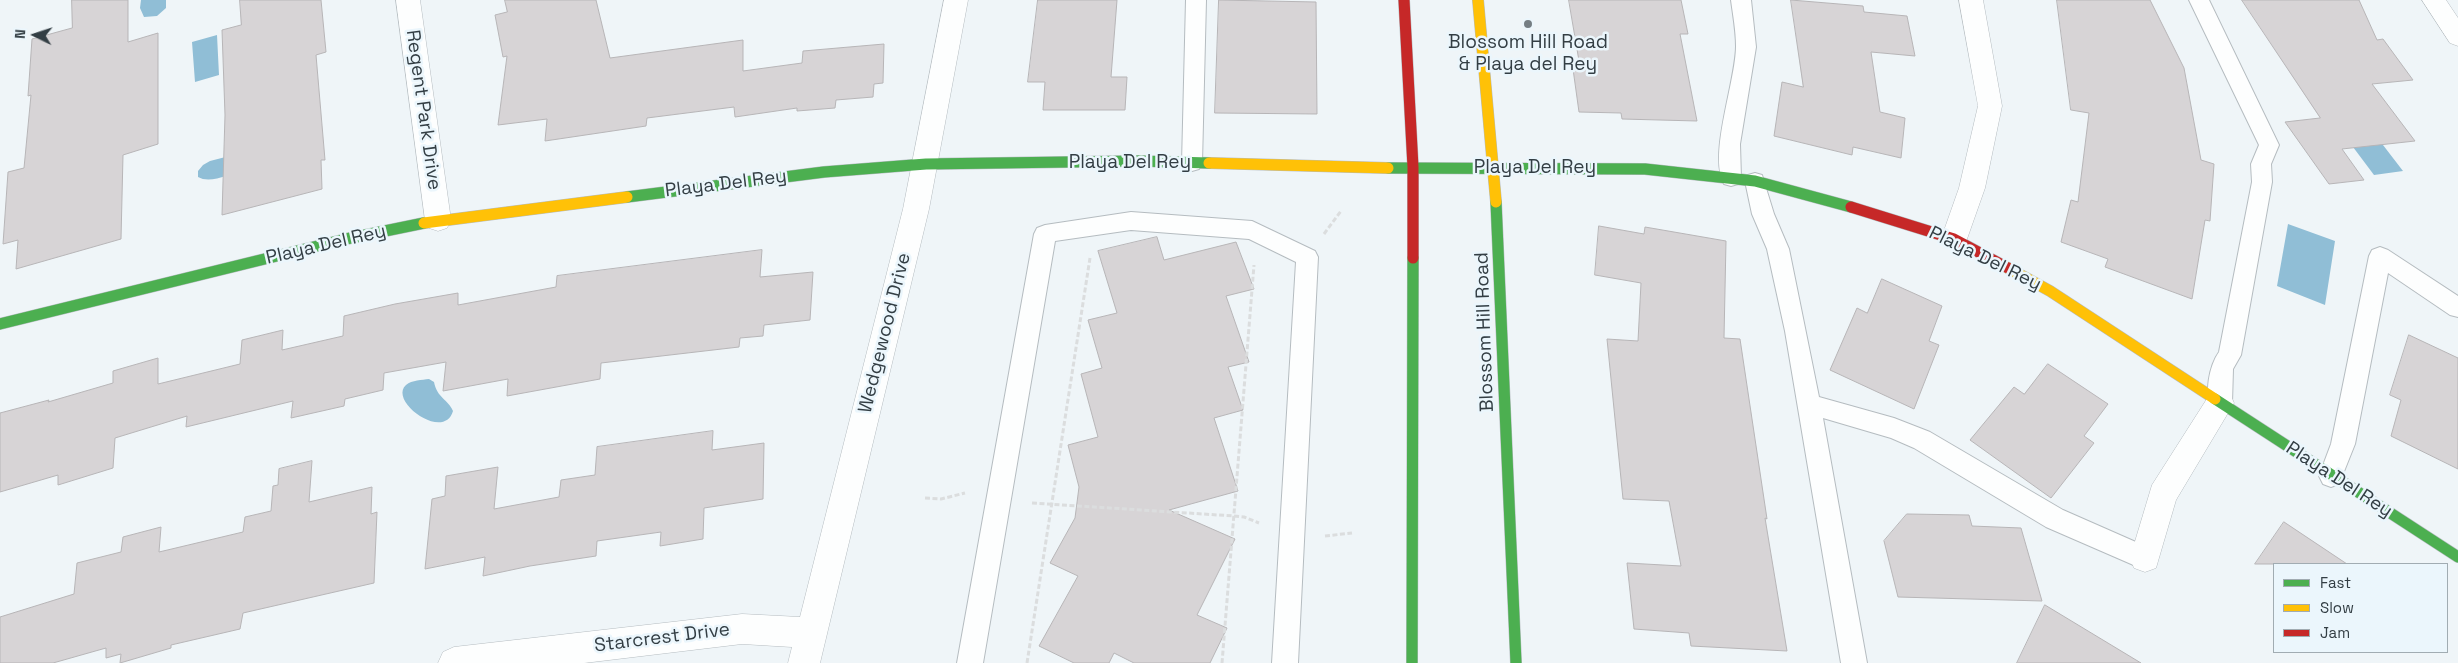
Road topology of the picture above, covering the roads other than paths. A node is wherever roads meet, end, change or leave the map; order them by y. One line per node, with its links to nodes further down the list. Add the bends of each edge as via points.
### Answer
1 (408, 0): 17 (street, Regent Park Drive)
2 (956, 0): 12 (street, Wedgewood Drive)
3 (1196, 0): 11 (lane)
4 (1404, 0): 13 (street)
5 (1478, 0): 14 (street, Blossom Hill Road)
6 (1741, 0): 15 (lane, via 1746,47 1730,144)
7 (1971, 0): 18 (street, via 1990,106 1972,188)
8 (2199, 0): 21 (lane, via 2269,145 2261,164 2262,182 2230,355 2222,366)
9 (2434, 0): 10 (street)
10 (2458, 36)
11 (1192, 163): 12 (street, Playa Del Rey); 13 (street, Playa Del Rey)
12 (926, 164): 17 (street, Playa Del Rey, via 824,172); 26 (street, Wedgewood Drive)
13 (1413, 167): 14 (street, Playa Del Rey); 31 (street)
14 (1495, 167): 15 (street, Playa Del Rey, via 1645,169); 32 (street, Blossom Hill Road)
15 (1731, 178): 16 (street, Playa Del Rey)
16 (1756, 181): 18 (street, Playa Del Rey, via 1892,218); 22 (lane, via 1763,214 1778,249)
17 (438, 220): 20 (street, Playa Del Rey, via 346,239)
18 (1954, 239): 21 (street, Playa Del Rey, via 2050,291)
19 (2458, 308): 23 (lane, via 2380,256 2343,444)
20 (0, 324)
21 (2220, 403): 23 (street, Playa Del Rey); 25 (street, via 2162,495)
22 (1809, 404): 25 (lane, via 1894,428 1922,440 2055,519); 33 (lane)
23 (2330, 476): 24 (street, Playa Del Rey)
24 (2458, 557)
25 (2145, 558)
26 (811, 633): 27 (street, Starcrest Drive, via 742,629); 28 (street, Wedgewood Drive)
27 (454, 663)
28 (804, 663)
29 (970, 663): 30 (lane, via 1046,234 1131,221 1252,230 1307,257)
30 (1285, 663)
31 (1412, 663)
32 (1516, 663)
33 (1854, 663)

